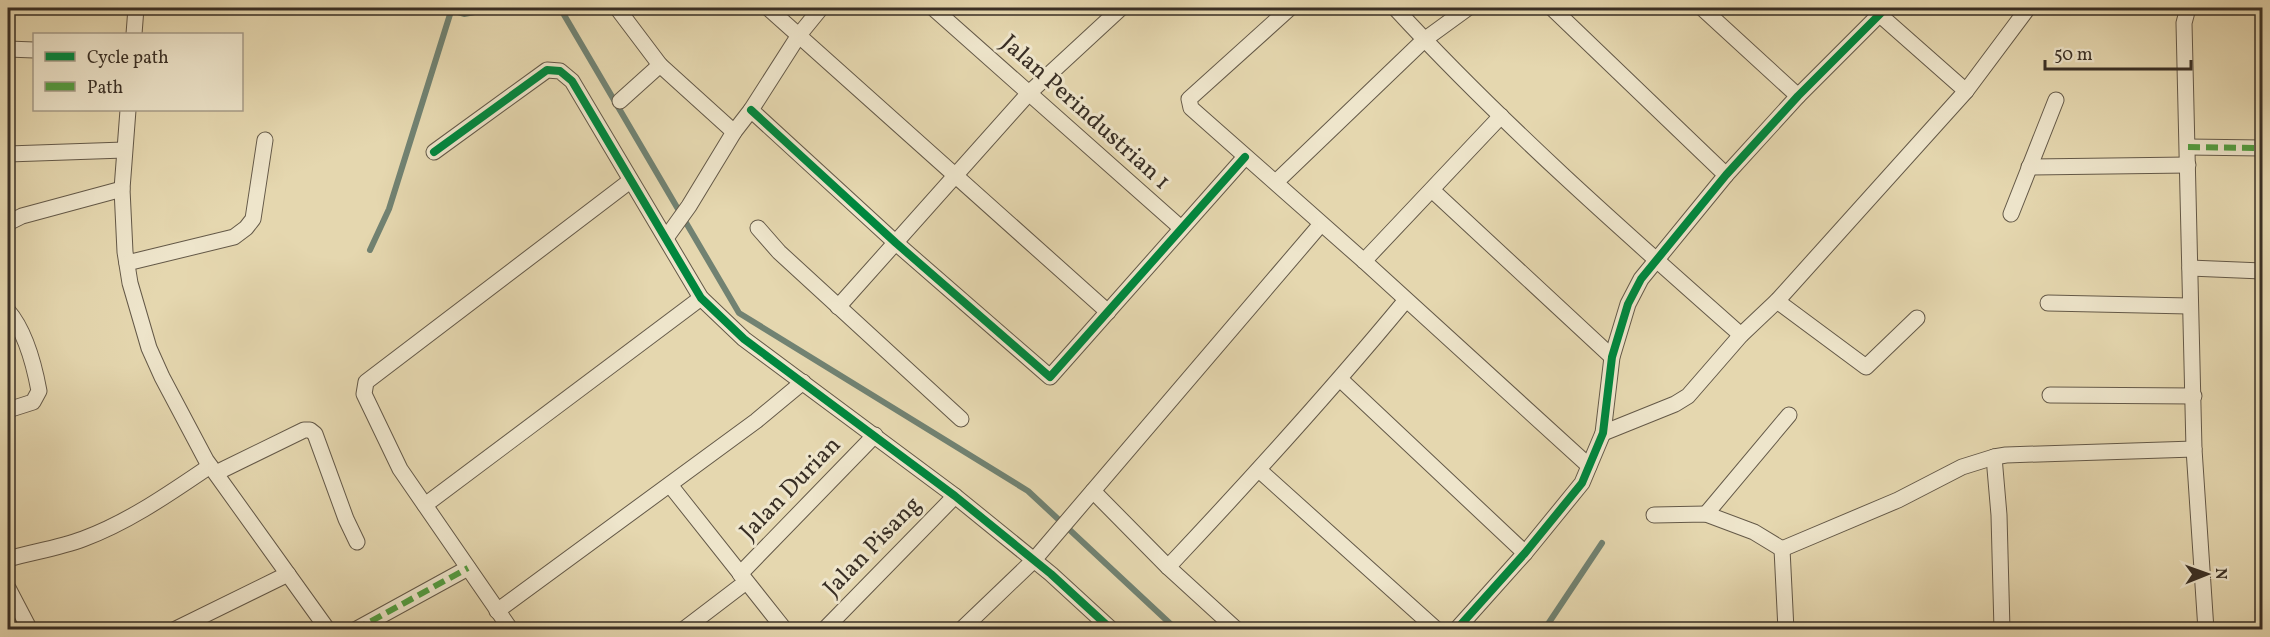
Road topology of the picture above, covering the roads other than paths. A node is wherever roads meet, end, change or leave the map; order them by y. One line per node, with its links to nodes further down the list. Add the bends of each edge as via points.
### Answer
1 (136, 8): 15 (street)
2 (617, 8): 20 (street)
3 (768, 8): 16 (street)
4 (821, 8): 16 (street)
5 (933, 8): 22 (street, Jalan Perindustrian 1)
6 (1121, 8): 22 (street)
7 (1290, 8): 36 (street, via 1189,99 1191,108)
8 (1395, 8): 17 (street)
9 (1468, 8): 17 (street)
10 (1552, 8): 40 (street)
11 (1702, 8): 23 (street)
12 (2028, 8): 21 (street)
13 (2188, 8): 31 (street, via 2184,23)
14 (1879, 10): 21 (street); 23 (street)
15 (134, 33)
16 (799, 35): 26 (street); 39 (street)
17 (1424, 40): 28 (street); 42 (street)
18 (8, 49): 19 (street)
19 (33, 50)
20 (660, 65): 25 (street); 29 (street)
21 (1966, 90): 59 (street)
22 (1029, 93): 39 (street); 49 (street, Jalan Perindustrian 1)
23 (1798, 96): 40 (street)
24 (2056, 100): 38 (street)
25 (620, 101)
26 (751, 110): 29 (street); 51 (street)
27 (128, 111): 33 (street)
28 (1501, 116): 44 (street); 52 (street)
29 (734, 132): 50 (street)
30 (265, 140): 54 (street, via 253,219 246,228 234,237)
31 (2188, 147): 32 (street); 37 (street)
32 (2262, 148)
33 (124, 150): 35 (street); 43 (street)
34 (434, 152): 41 (street, via 547,70 560,71 572,81)
35 (8, 154)
36 (1245, 157): 42 (street); 49 (street)
37 (2188, 165): 38 (street); 55 (street)
38 (2029, 167): 45 (street)
39 (956, 174): 51 (street); 64 (street)
40 (1726, 175): 52 (street)
41 (630, 181): 50 (street); 85 (street, via 366,382 364,394 400,469)
42 (1276, 182): 47 (street)
43 (122, 189): 46 (street); 54 (street)
44 (1432, 190): 53 (street); 67 (street)
45 (2011, 214)
46 (8, 223)
47 (1322, 224): 53 (street); 83 (street)
48 (758, 228): 62 (street)
49 (1181, 228): 64 (street)
50 (670, 233): 57 (street)
51 (896, 243): 62 (street); 64 (street, via 1048,377)
52 (1656, 260): 66 (street); 67 (street, via 1633,292)
53 (1364, 261): 58 (street)
54 (127, 263): 80 (street, via 130,283 162,377)
55 (2190, 268): 56 (street); 61 (street)
56 (2262, 272)
57 (701, 298): 69 (street, via 744,339); 85 (street)
58 (1406, 300): 68 (street); 79 (street)
59 (1777, 301): 65 (street, via 1866,367); 66 (street)
60 (2048, 303): 61 (street)
61 (2189, 306): 71 (street)
62 (838, 308): 74 (street)
63 (8, 311): 72 (street, via 20,329 39,391 33,402)
64 (1108, 312)
65 (1917, 318)
66 (1741, 335): 75 (street, via 1688,396)
67 (1612, 357): 75 (street)
68 (1340, 379): 81 (street); 90 (street)
69 (803, 382): 76 (street); 82 (street)
70 (2050, 395): 71 (street)
71 (2194, 396): 77 (street)
72 (8, 410)
73 (1789, 415): 86 (street)
74 (961, 419)
75 (1603, 433): 79 (street)
76 (875, 435): 84 (street); 96 (street, Jalan Durian)
77 (2194, 449): 78 (street); 114 (street)
78 (1994, 457): 89 (street, via 1962,467 1898,500); 113 (street)
79 (1589, 466): 90 (street, via 1579,489)
80 (213, 470): 88 (street, via 310,430); 91 (street, via 107,530); 95 (street)
81 (1259, 470): 93 (street); 110 (street)
82 (670, 485): 96 (street); 98 (street)
83 (1093, 491): 92 (street); 93 (street)
84 (955, 496): 92 (street); 107 (street, Jalan Pisang)
85 (425, 505): 94 (street)
86 (1706, 514): 87 (street); 89 (street, via 1754,532)
87 (1654, 515)
88 (357, 542)
89 (1782, 549): 112 (street)
90 (1525, 553): 111 (street)
91 (8, 559)
92 (1034, 560): 99 (street); 108 (street)
93 (1168, 567): 109 (street)
94 (468, 568): 98 (street); 103 (street)
95 (288, 574): 101 (street); 102 (street)
96 (743, 578): 105 (street, Jalan Durian); 106 (street)
97 (8, 588): 100 (street)
98 (497, 611): 104 (street)
99 (1107, 628)
100 (30, 630)
101 (174, 630)
102 (328, 630)
103 (355, 630)
104 (511, 630)
105 (683, 630)
106 (785, 630)
107 (824, 630)
108 (961, 630)
109 (1237, 630)
110 (1437, 630)
111 (1456, 630)
112 (1786, 630)
113 (2002, 630)
114 (2206, 630)

